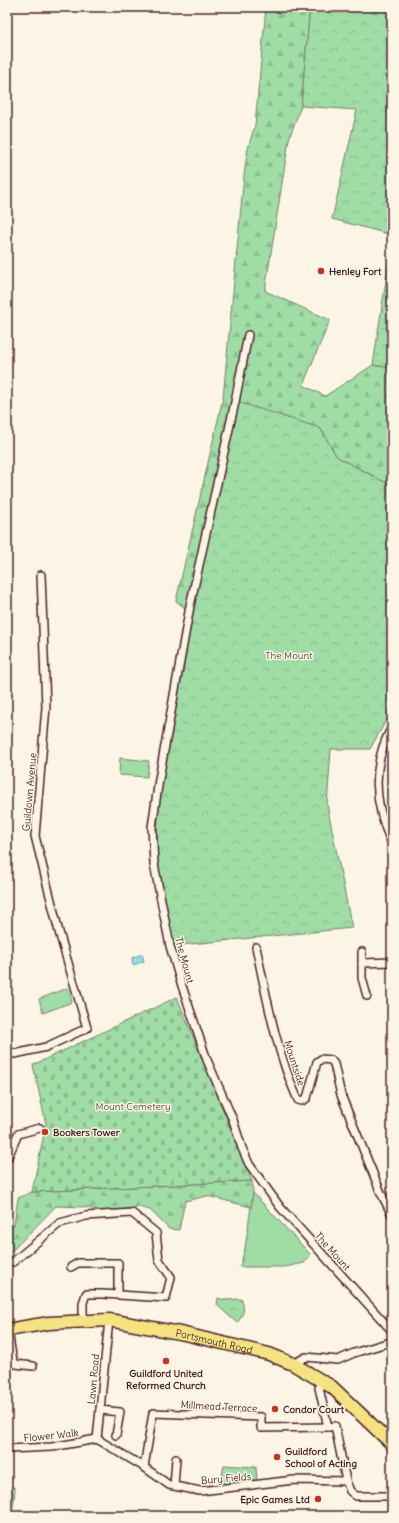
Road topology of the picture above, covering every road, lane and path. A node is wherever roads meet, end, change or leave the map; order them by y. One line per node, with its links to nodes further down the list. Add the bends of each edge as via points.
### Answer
1 (248, 335): 20 (street, The Mount, via 190,606 159,779 152,827 154,864 170,946 180,980 207,1060 249,1164 280,1207)
2 (41, 575): 10 (street, Guildown Avenue, via 46,707 35,836 88,1028 46,1047 15,1054)
3 (392, 726): 4 (street, via 385,739 377,767 377,796)
4 (392, 844)
5 (256, 947): 13 (street, Mountside, via 272,1023 287,1075 298,1100 307,1098 317,1062 325,1058 331,1060 341,1095)
6 (362, 952): 8 (street)
7 (392, 962): 8 (street)
8 (362, 963): 9 (street, via 362,978)
9 (367, 996)
10 (7, 1050)
11 (40, 1128): 12 (street, via 18,1134)
12 (7, 1159)
13 (392, 1215)
14 (13, 1262): 16 (street, via 60,1223 86,1216 132,1213 156,1233 159,1260 171,1277 166,1298)
15 (71, 1267): 16 (street, via 78,1264 118,1263)
16 (118, 1295): 17 (street, via 86,1294)
17 (83, 1320): 18 (main road, Portsmouth Road); 19 (main road, Portsmouth Road)
18 (109, 1320): 23 (main road, Portsmouth Road, via 185,1334 268,1354); 26 (street, Lawn Road)
19 (7, 1330): 22 (street)
20 (392, 1331)
21 (392, 1340): 23 (street, via 338,1360 306,1357)
22 (9, 1356): 24 (street, via 15,1364)
23 (293, 1364): 25 (main road, Portsmouth Road)
24 (33, 1366)
25 (320, 1379): 27 (street, via 319,1388); 30 (main road, Portsmouth Road, via 343,1396)
26 (100, 1410): 28 (street, via 120,1412); 29 (street, Lawn Road)
27 (332, 1426): 33 (street, Millmead Terrace, via 261,1428 261,1417 153,1413); 34 (street)
28 (116, 1436)
29 (98, 1439): 31 (street, Flower Walk, via 52,1447); 33 (street, Bury Fields)
30 (392, 1444)
31 (7, 1449)
32 (176, 1459): 35 (street)
33 (144, 1467): 35 (street, Bury Fields)
34 (346, 1482): 35 (street, Bury Fields, via 294,1480 200,1491); 36 (street, via 356,1496)
35 (174, 1486)
36 (392, 1496)

